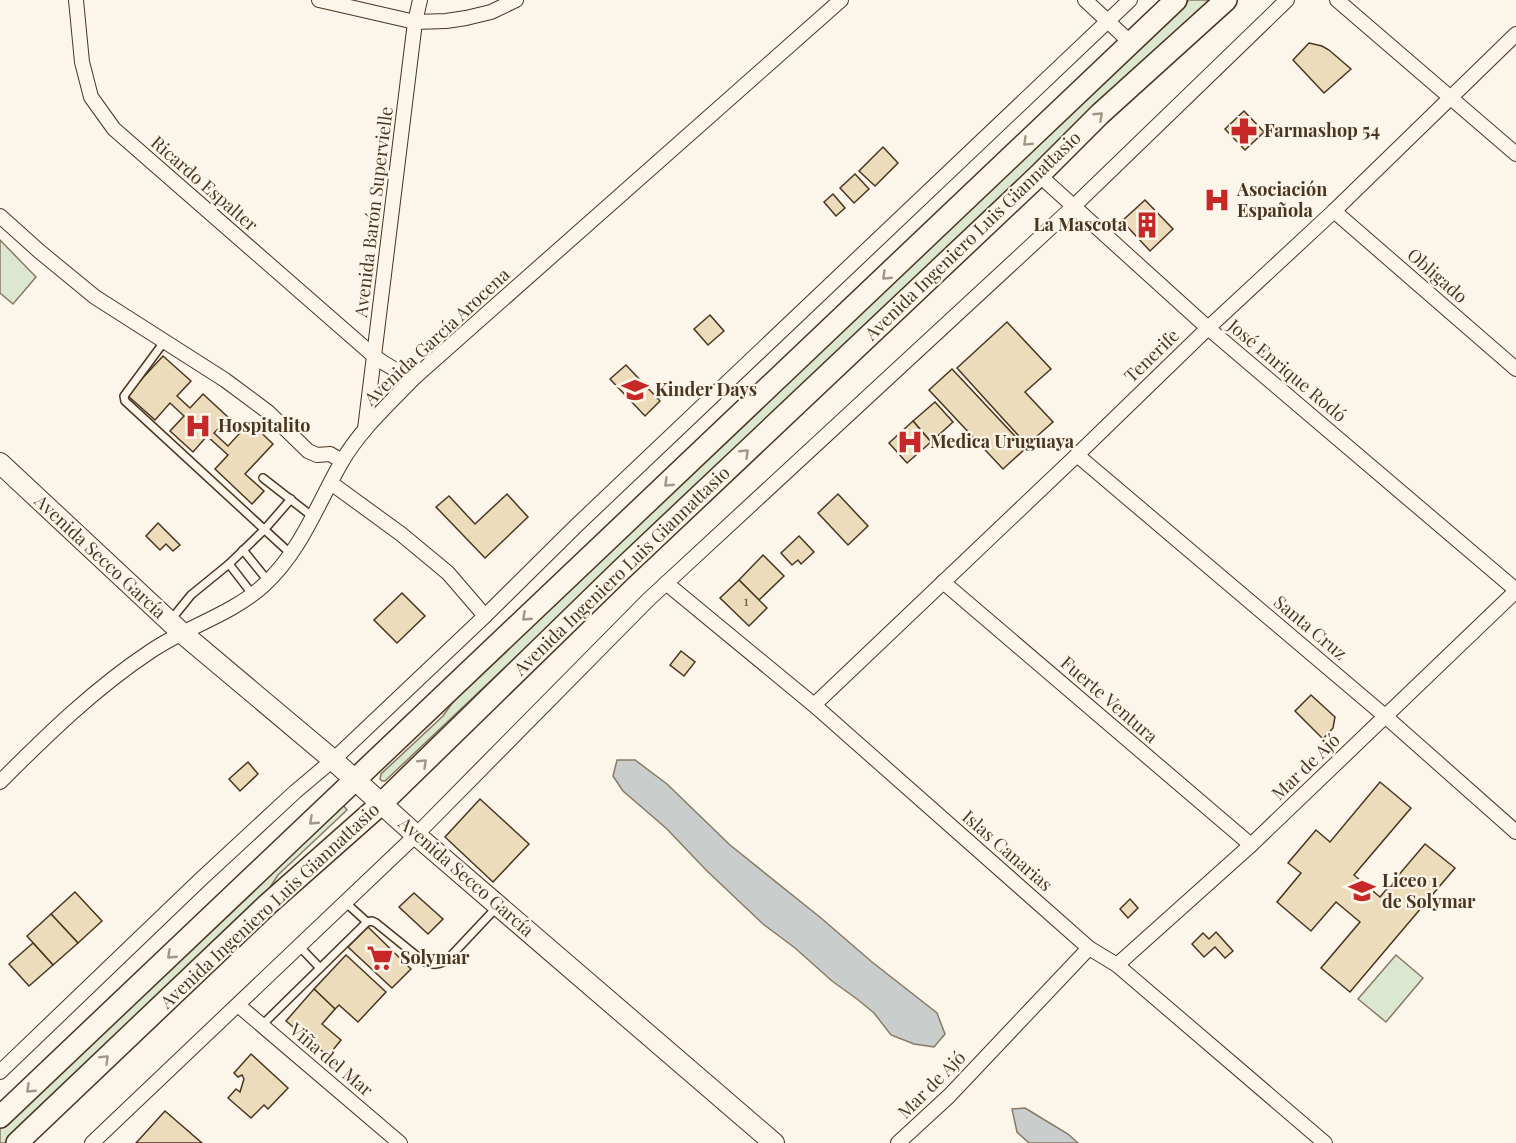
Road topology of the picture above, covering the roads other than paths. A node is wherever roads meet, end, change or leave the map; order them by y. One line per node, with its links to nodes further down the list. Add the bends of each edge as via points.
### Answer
1 (76, 0): 24 (street, Ricardo Espalter, via 82,62 91,98 114,129)
2 (319, 0): 13 (street)
3 (420, 0): 13 (street, Avenida Barón Supervielle)
4 (516, 0): 13 (street, via 466,18)
5 (841, 0): 26 (street, Avenida García Arocena)
6 (1085, 0): 12 (street)
7 (1130, 0): 12 (street)
8 (1176, 0): 15 (main road, Avenida Ingeniero Luis Giannattasio)
9 (1226, 0): 18 (main road, Avenida Ingeniero Luis Giannattasio, one-way to 9)
10 (1287, 0): 19 (street)
11 (1337, 0): 16 (street)
12 (1108, 21): 15 (street); 44 (street)
13 (415, 22): 24 (street, Avenida Barón Supervielle)
14 (1516, 34): 16 (street, Tenerife)
15 (1131, 43): 49 (main road, Avenida Ingeniero Luis Giannattasio, one-way to 49)
16 (1450, 97): 17 (street); 20 (street, Tenerife)
17 (1516, 154)
18 (1039, 175): 19 (street, José Enrique Rodó); 51 (main road, Avenida Ingeniero Luis Giannattasio, one-way to 18, via 620,571)
19 (1074, 206): 22 (street, José Enrique Rodó); 41 (street)
20 (1334, 211): 22 (street, Tenerife); 25 (street, Obligado)
21 (0, 216): 23 (street, via 95,297)
22 (1208, 328): 28 (street, Tenerife); 42 (street, José Enrique Rodó)
23 (164, 342): 29 (street, via 268,412 308,451 330,454); 35 (lane, via 124,396 125,401)
24 (374, 356): 26 (street, Ricardo Espalter, via 386,366); 27 (street, Avenida Barón Supervielle)
25 (1516, 369)
26 (415, 377): 27 (street, Avenida García Arocena)
27 (365, 429): 29 (street, Avenida García Arocena)
28 (1077, 455): 40 (street, Tenerife); 47 (street, Santa Cruz)
29 (342, 461): 32 (street, Avenida García Arocena)
30 (0, 463): 45 (street, Avenida Secco García)
31 (263, 478): 33 (lane)
32 (331, 483): 34 (street, Avenida García Arocena); 44 (street, via 448,573)
33 (291, 499): 34 (lane); 35 (lane)
34 (314, 518): 37 (street, Avenida García Arocena)
35 (264, 530): 36 (lane); 37 (lane)
36 (243, 550): 38 (lane); 39 (lane)
37 (291, 554): 39 (street, Avenida García Arocena)
38 (229, 564): 43 (lane); 45 (lane, via 191,595)
39 (268, 581): 43 (street, Avenida García Arocena)
40 (943, 582): 46 (street, Tenerife); 54 (street, Fuerte Ventura)
41 (666, 583): 46 (street, Islas Canarias); 53 (street)
42 (1516, 591): 47 (street, Mar de Ajó)
43 (253, 595): 45 (street, Avenida García Arocena, via 233,609)
44 (485, 616): 48 (street)
45 (176, 628): 48 (street, Avenida Secco García); 50 (street, Avenida García Arocena, via 62,722)
46 (814, 705): 59 (street, Islas Canarias)
47 (1385, 716): 52 (street, Santa Cruz); 54 (street, Mar de Ajó)
48 (333, 760): 49 (street, Avenida Secco García); 64 (street, via 200,880)
49 (356, 781): 51 (street, Avenida Secco García); 65 (main road, Avenida Ingeniero Luis Giannattasio, one-way to 65)
50 (0, 782)
51 (381, 804): 53 (street, Avenida Secco García); 66 (main road, Avenida Ingeniero Luis Giannattasio, one-way to 51, via 268,904)
52 (1516, 832)
53 (416, 835): 55 (street); 56 (street, Avenida Secco García)
54 (1251, 845): 60 (street, Mar de Ajó)
55 (345, 902): 57 (lane); 58 (street)
56 (498, 906): 57 (lane, via 439,965 423,961 376,923); 69 (street, Avenida Secco García)
57 (367, 922): 61 (lane)
58 (299, 946): 61 (lane); 62 (street)
59 (1089, 948): 60 (street, Islas Canarias); 70 (street, Mar de Ajó, via 949,1096)
60 (1117, 965): 71 (street, Islas Canarias)
61 (320, 968): 63 (lane)
62 (238, 1005): 63 (street, Viña del Mar); 67 (street)
63 (262, 1025): 68 (street, Viña del Mar)
64 (0, 1072)
65 (0, 1117)
66 (17, 1143)
67 (92, 1143)
68 (400, 1143)
69 (774, 1143)
70 (898, 1143)
71 (1325, 1143)

